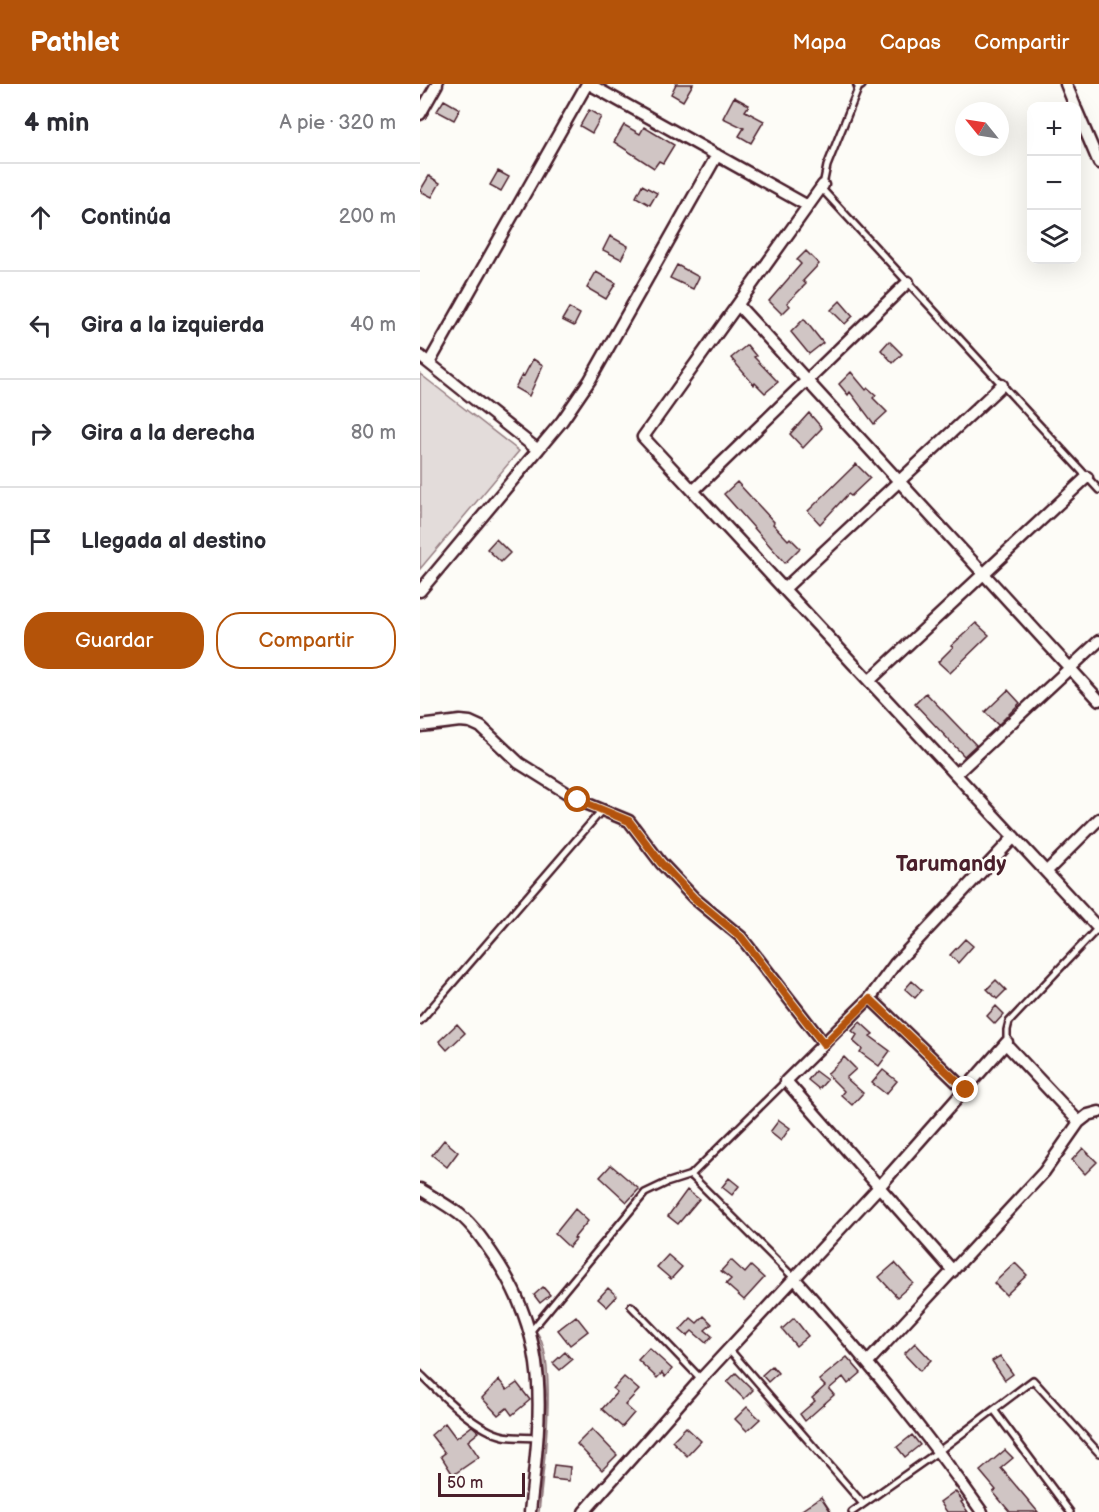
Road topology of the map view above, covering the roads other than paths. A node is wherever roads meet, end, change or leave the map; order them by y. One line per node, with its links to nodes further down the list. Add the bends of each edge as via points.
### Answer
1 (436, 84): 6 (street)
2 (588, 84): 8 (street); 14 (street)
3 (860, 84): 10 (lane)
4 (1066, 84): 5 (street)
5 (1074, 102)
6 (420, 114)
7 (1081, 120): 9 (street)
8 (717, 155): 11 (street); 17 (street, via 590,380)
9 (1099, 163)
10 (822, 186): 11 (street); 12 (lane)
11 (808, 206): 13 (street)
12 (908, 282): 15 (street); 16 (lane)
13 (738, 305): 15 (street); 21 (street, via 643,437)
14 (424, 359): 17 (street)
15 (807, 381): 19 (street); 21 (street)
16 (1002, 385): 18 (lane); 19 (street)
17 (538, 450): 24 (street)
18 (1087, 477): 20 (lane); 22 (street)
19 (899, 482): 22 (street); 23 (street)
20 (1099, 490)
21 (693, 491): 23 (street)
22 (984, 574): 26 (street); 27 (street)
23 (784, 589): 27 (street)
24 (420, 591)
25 (1099, 641): 26 (street)
26 (1070, 668): 28 (street); 30 (street)
27 (869, 681): 30 (street)
28 (1099, 700)
29 (420, 726): 31 (street, via 471,722 519,762 578,800)
30 (956, 774): 33 (street)
31 (602, 810): 37 (lane); 39 (street, via 629,821 694,898 741,937)
32 (1099, 819): 34 (street)
33 (1014, 837): 34 (street); 36 (street, via 895,964)
34 (1046, 872): 35 (street)
35 (1099, 928): 38 (lane, via 1009,1023)
36 (870, 999): 39 (street); 41 (street)
37 (420, 1021)
38 (1007, 1043): 41 (street); 43 (street)
39 (824, 1044): 40 (street)
40 (786, 1081): 44 (lane); 45 (street)
41 (966, 1090): 45 (street)
42 (1099, 1112): 43 (street)
43 (1079, 1122): 47 (street, via 1044,1172)
44 (691, 1175): 48 (lane); 50 (lane, via 645,1193)
45 (879, 1187): 47 (street); 48 (street)
46 (420, 1189): 50 (street, via 460,1215 484,1241 504,1273)
47 (952, 1271): 52 (street)
48 (795, 1279): 51 (street); 52 (street)
49 (631, 1306): 54 (lane)
50 (530, 1332): 56 (street, via 540,1388)
51 (729, 1349): 54 (street); 59 (lane)
52 (868, 1362): 57 (street)
53 (420, 1374): 56 (lane, via 490,1431)
54 (701, 1379): 61 (street)
55 (994, 1410): 57 (lane); 58 (lane, via 1033,1380); 64 (lane)
56 (538, 1438): 60 (street)
57 (939, 1451): 59 (lane); 63 (street)
58 (1099, 1453)
59 (863, 1504): 62 (lane)
60 (530, 1512)
61 (584, 1512)
62 (852, 1512)
63 (981, 1512)
64 (1070, 1512)

